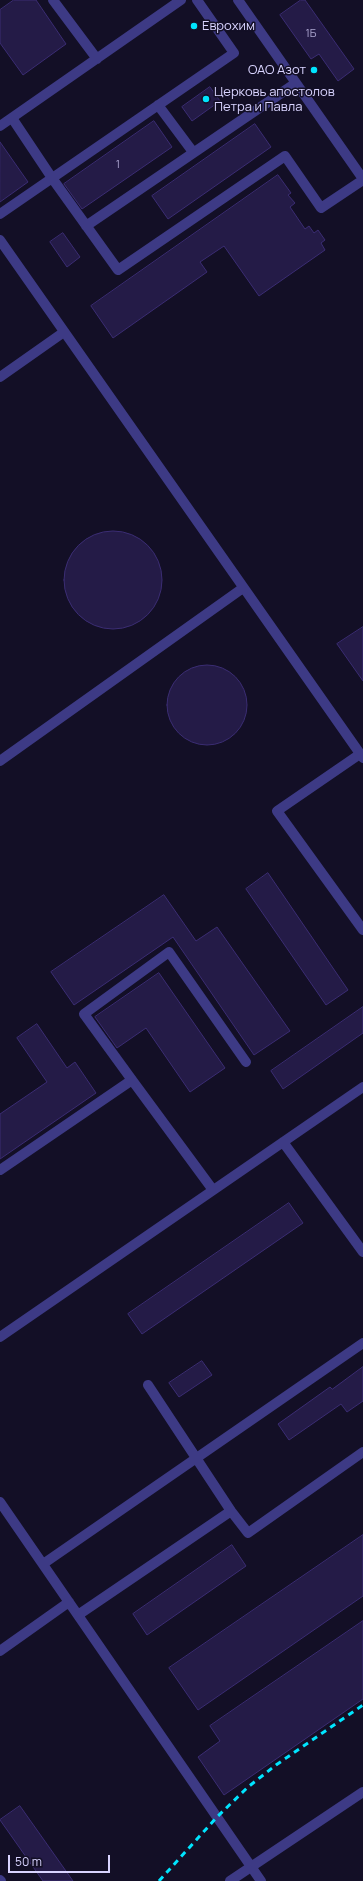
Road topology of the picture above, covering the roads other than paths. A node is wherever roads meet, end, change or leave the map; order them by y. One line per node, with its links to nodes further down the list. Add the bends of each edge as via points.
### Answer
1 (53, 0): 5 (street)
2 (181, 0): 5 (street)
3 (197, 0): 7 (street, via 234,53)
4 (239, 0): 6 (street)
5 (97, 59): 8 (street)
6 (296, 83): 10 (street); 12 (street)
7 (158, 105): 10 (street); 11 (street)
8 (12, 118): 9 (street); 11 (street)
9 (0, 126)
10 (193, 152): 14 (street)
11 (52, 178): 13 (street); 14 (street)
12 (363, 180): 14 (street, via 321,208 285,156 118,270)
13 (0, 214)
14 (86, 226)
15 (0, 240): 16 (street)
16 (64, 332): 17 (street); 18 (street)
17 (0, 377)
18 (243, 588): 19 (street); 20 (street)
19 (362, 756): 21 (street, via 277,811)
20 (0, 761)
21 (363, 930)
22 (246, 1062): 23 (street, via 169,952 84,1014)
23 (132, 1080): 26 (street); 27 (street)
24 (363, 1087): 25 (street)
25 (283, 1142): 27 (street); 28 (street)
26 (0, 1170)
27 (213, 1190): 29 (street)
28 (363, 1252)
29 (0, 1338)
30 (363, 1343): 33 (street)
31 (148, 1385): 33 (street)
32 (363, 1452): 35 (street, via 248,1533)
33 (196, 1458): 35 (street); 36 (street)
34 (0, 1502): 36 (street)
35 (231, 1511): 38 (street)
36 (43, 1564): 37 (street)
37 (69, 1602): 38 (street); 39 (street)
38 (78, 1615): 41 (street)
39 (0, 1651)
40 (363, 1792): 41 (street)
41 (250, 1866): 42 (street); 43 (street)
42 (230, 1881)
43 (261, 1881)

